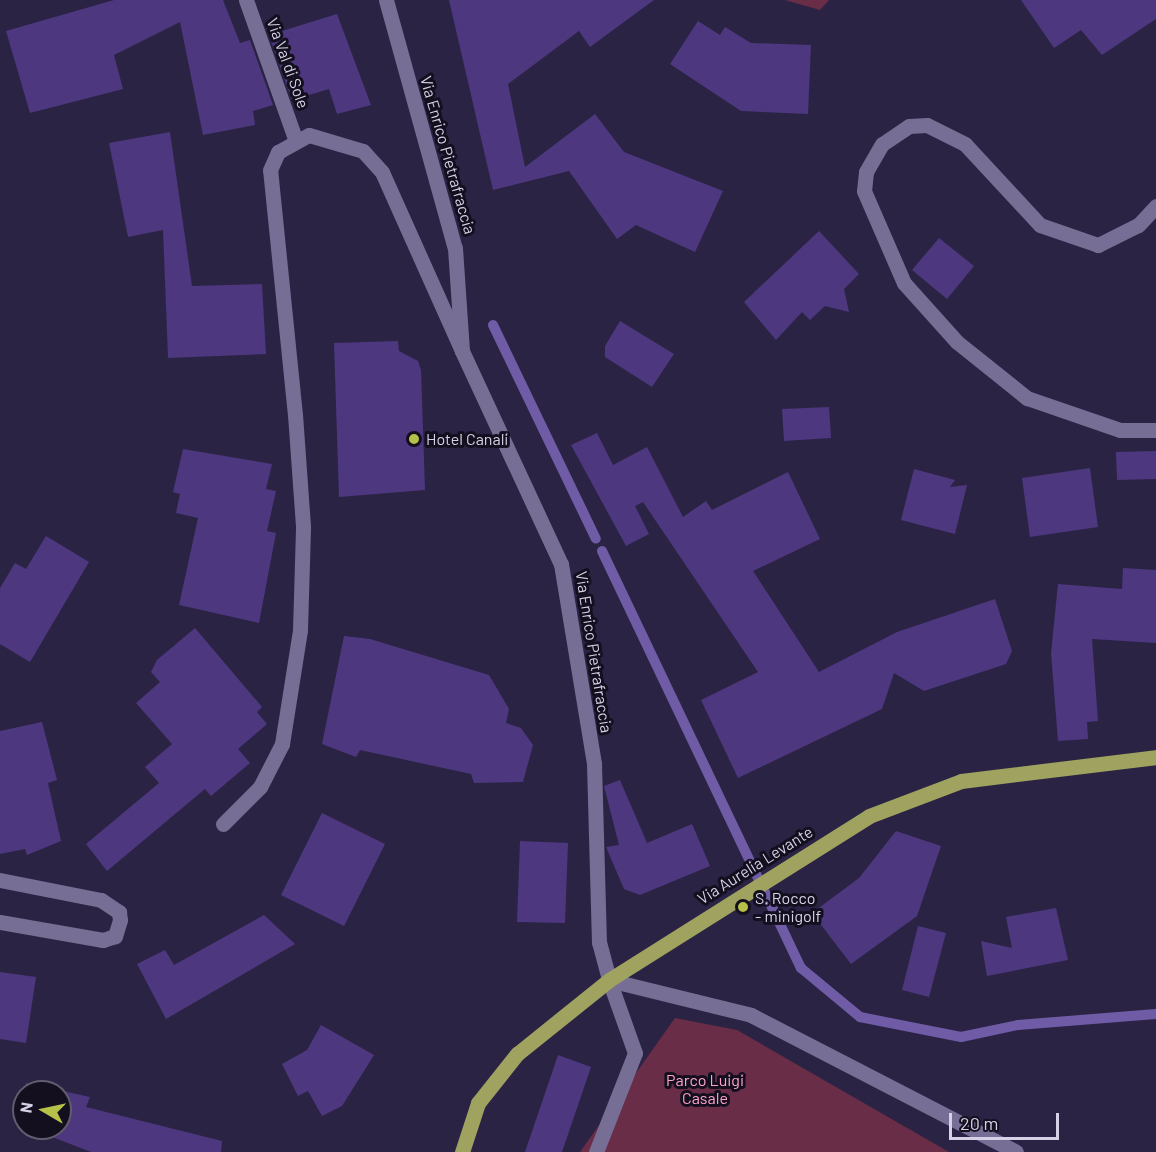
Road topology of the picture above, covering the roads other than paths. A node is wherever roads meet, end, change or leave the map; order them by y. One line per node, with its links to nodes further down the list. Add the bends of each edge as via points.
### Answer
1 (246, 0): 3 (street, Via Val di Sole)
2 (386, 0): 5 (street, Via Enrico Pietrafraccia, via 455,248)
3 (295, 138): 5 (street, via 341,141 363,152 382,172); 8 (street, via 278,152 270,170 284,273 303,526 294,691 282,744 260,787)
4 (1156, 206): 6 (street, via 1138,225 1098,245 1040,225 965,144 927,125 909,126 882,144 866,172 864,191 904,283 957,342 1027,398 1120,430)
5 (462, 351): 11 (street, Via Enrico Pietrafraccia, via 561,564 594,765 599,942)
6 (1156, 430)
7 (1156, 757): 11 (main road, Via Aurelia Levante, via 961,781 869,816 780,868)
8 (223, 824)
9 (0, 880): 10 (street, via 101,900 119,912 120,920 115,936 103,940)
10 (0, 922)
11 (609, 980): 12 (main road, Via Aurelia Levante, via 517,1054 494,1080 478,1102); 13 (street, Via Enrico Pietrafraccia, via 635,1053); 14 (street, via 751,1015)
12 (462, 1152)
13 (596, 1152)
14 (1016, 1152)

